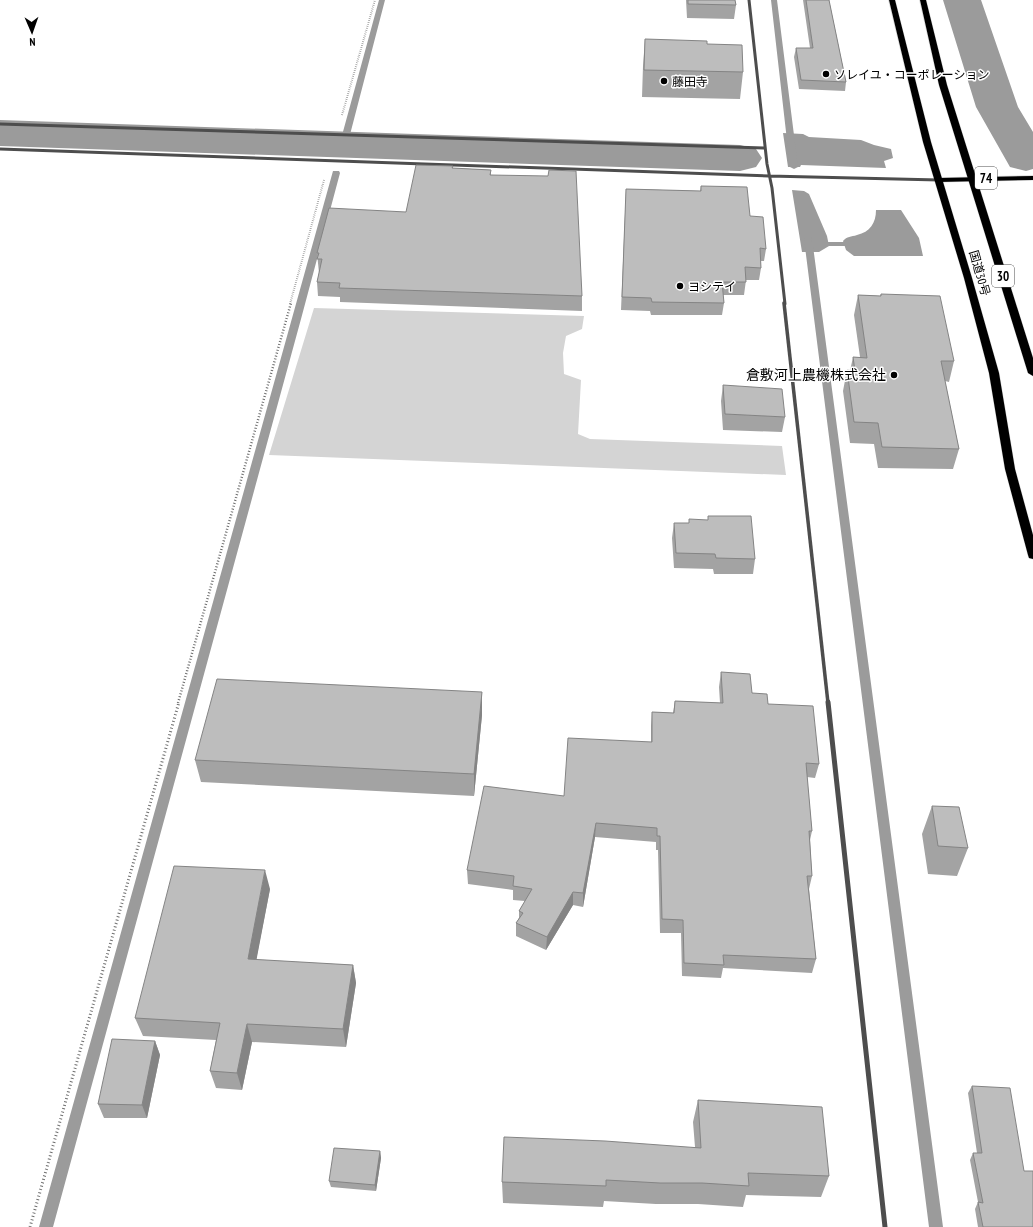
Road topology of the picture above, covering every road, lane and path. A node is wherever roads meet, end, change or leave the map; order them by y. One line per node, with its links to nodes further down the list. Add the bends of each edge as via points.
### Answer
1 (375, 0): 6 (path)
2 (749, 0): 7 (street)
3 (892, 0): 13 (highway, 国道30号, via 927,142)
4 (923, 0): 11 (highway, 国道30号 / 30, via 943,85)
5 (0, 124): 6 (street)
6 (336, 135): 7 (street)
7 (765, 148): 10 (street)
8 (0, 149): 9 (street)
9 (329, 161): 10 (street); 16 (path)
10 (769, 176): 13 (street); 17 (street)
11 (974, 178): 12 (main road, 74); 13 (main road, 74); 14 (highway, 国道30号 / 30)
12 (1033, 178)
13 (939, 180): 15 (highway, 国道30号, via 994,373 1010,469)
14 (1033, 373)
15 (1033, 555)
16 (30, 1227)
17 (885, 1227)

